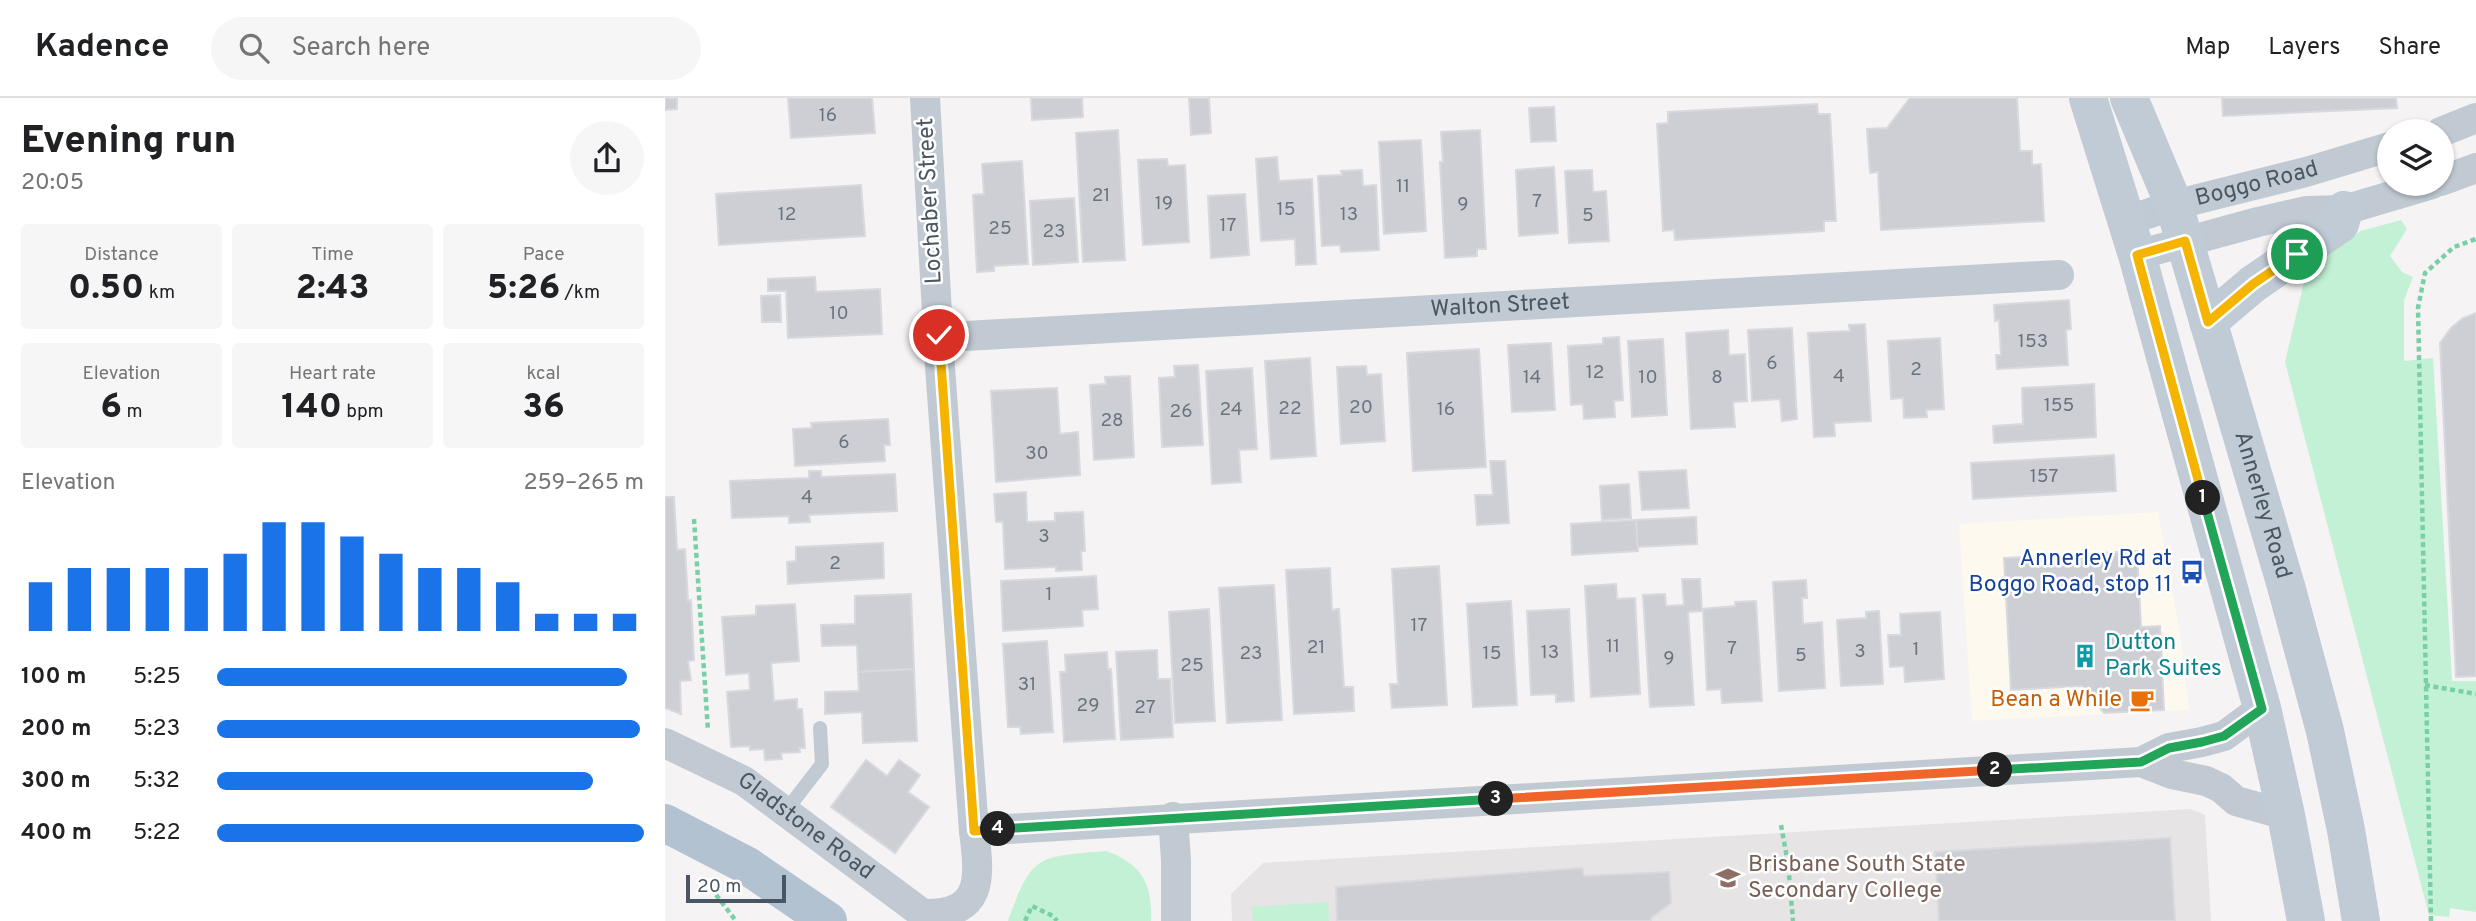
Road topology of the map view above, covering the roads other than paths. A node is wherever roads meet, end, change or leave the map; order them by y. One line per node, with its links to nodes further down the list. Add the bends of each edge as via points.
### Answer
1 (925, 98): 15 (street, Lochaber Street)
2 (2088, 98): 12 (main road)
3 (2129, 98): 11 (main road, Annerley Road)
4 (2476, 118): 5 (street)
5 (2454, 127)
6 (2377, 151): 11 (street, Boggo Road, via 2306,172)
7 (2476, 168): 8 (street)
8 (2454, 176)
9 (2391, 196): 10 (street, Boggo Road)
10 (2344, 210): 11 (street, Boggo Road); 14 (main road, via 2340,224 2253,284)
11 (2179, 223): 12 (street, Boggo Road); 14 (main road, Annerley Road)
12 (2131, 238): 16 (main road)
13 (2059, 275): 15 (street, Walton Street)
14 (2208, 322): 29 (main road, Annerley Road, via 2315,695 2347,830)
15 (939, 335): 24 (street, Lochaber Street)
16 (2262, 709): 19 (street, via 2224,736 2169,748); 21 (main road)
17 (820, 728): 20 (lane, via 822,764)
18 (665, 743): 20 (street, Gladstone Road, via 744,781)
19 (2141, 762): 21 (street, via 2206,780 2236,801); 22 (street)
20 (785, 812): 25 (street, Gladstone Road, via 923,914)
21 (2286, 815): 28 (main road)
22 (1173, 817): 24 (street); 27 (street)
23 (665, 823): 26 (main road, via 746,865)
24 (974, 831): 25 (street, Lochaber Street, via 977,883 962,906)
25 (943, 914)
26 (828, 921)
27 (1177, 921)
28 (2306, 921)
29 (2361, 921)

